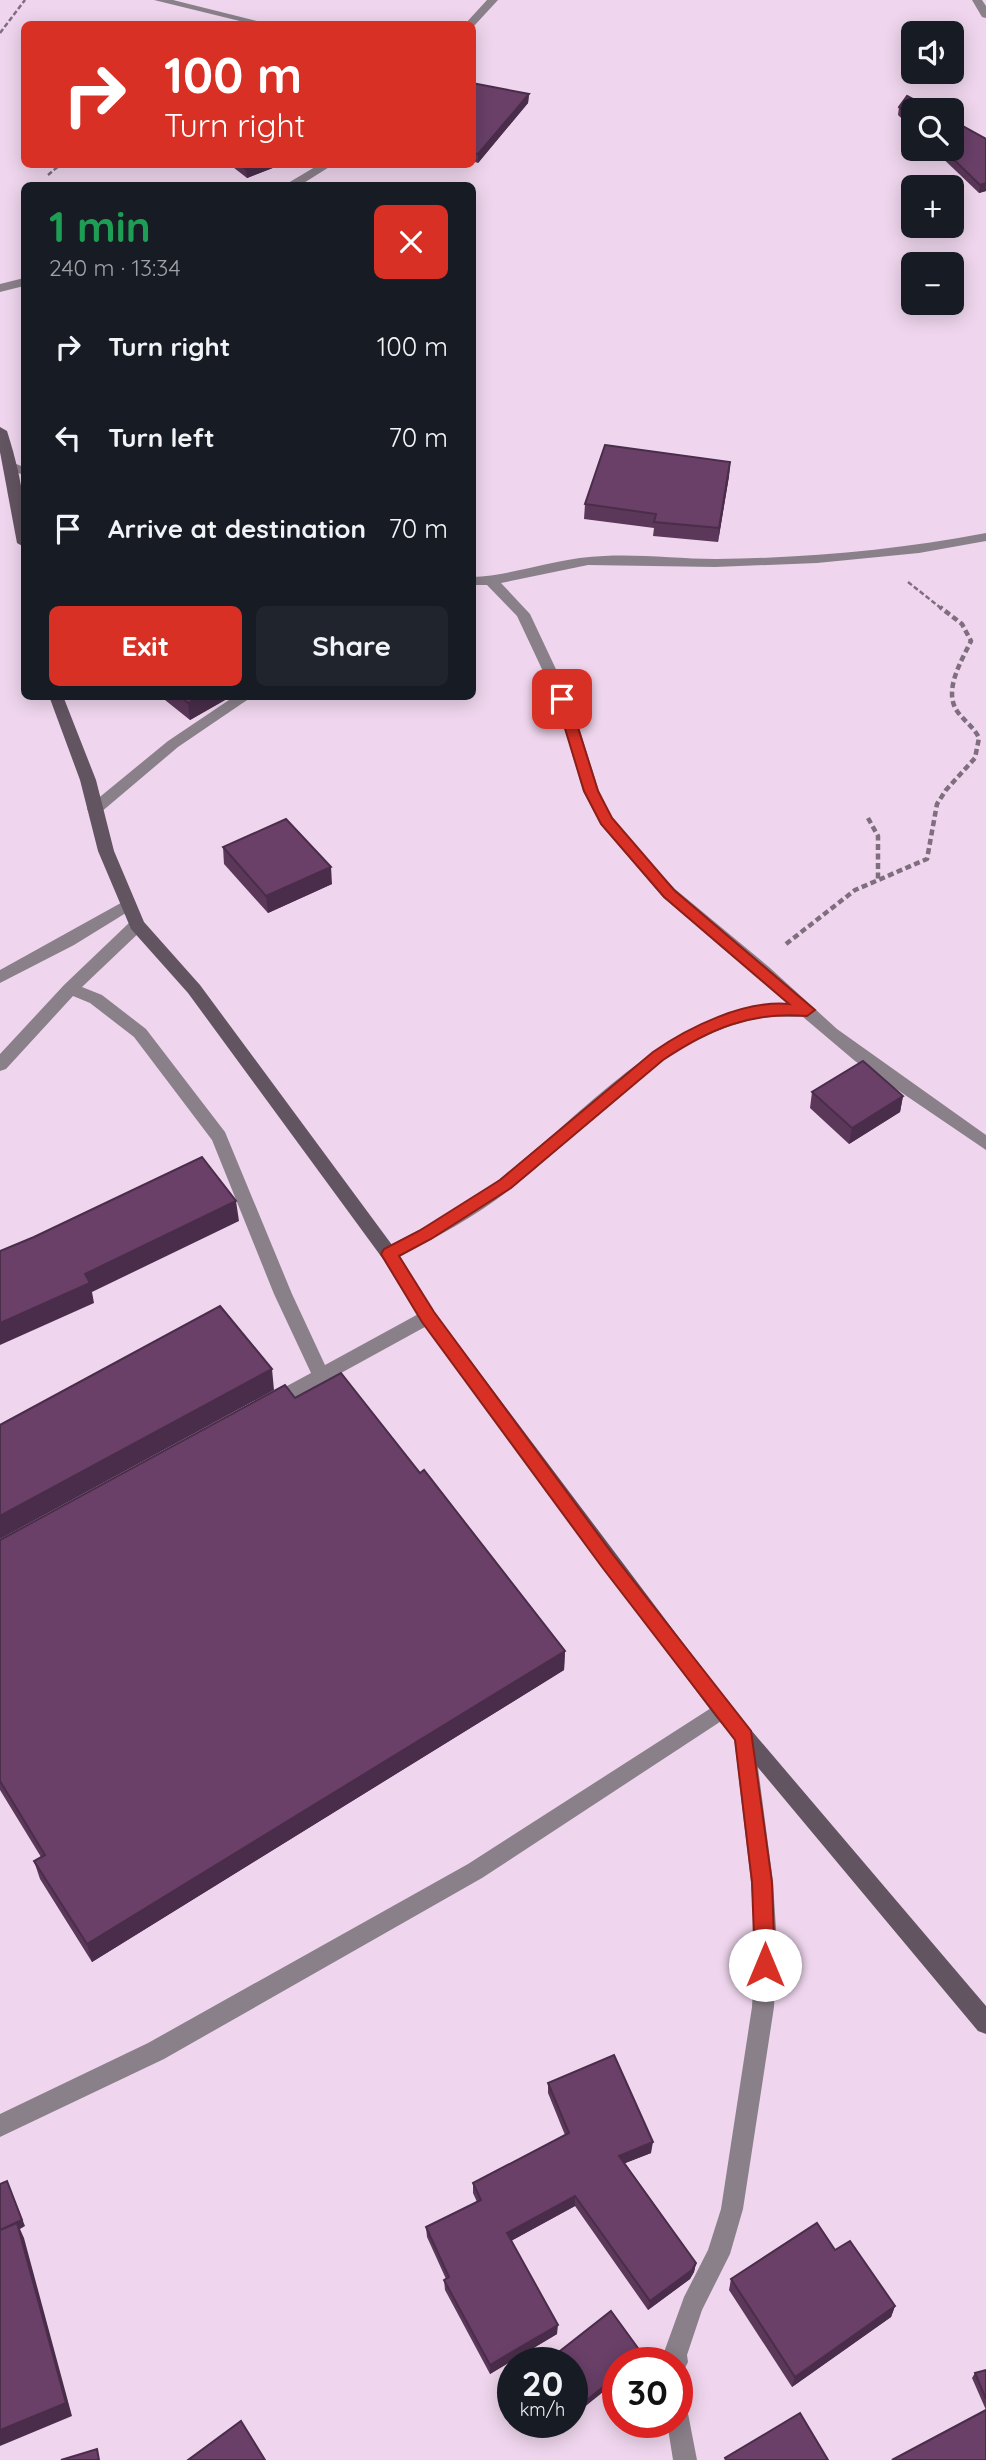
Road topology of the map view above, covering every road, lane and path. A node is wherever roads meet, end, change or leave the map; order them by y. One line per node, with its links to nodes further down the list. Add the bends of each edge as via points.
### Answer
1 (25, 0): 8 (path)
2 (159, 0): 6 (street)
3 (493, 0): 7 (street)
4 (977, 0): 5 (street)
5 (986, 15)
6 (251, 21)
7 (473, 21)
8 (0, 33)
9 (56, 168): 11 (path)
10 (322, 168): 12 (street)
11 (48, 175)
12 (296, 182)
13 (21, 283): 14 (street)
14 (0, 288)
15 (0, 431): 16 (street)
16 (18, 468): 17 (street)
17 (21, 506)
18 (986, 537): 19 (street)
19 (874, 554): 21 (street, via 728,563 588,561); 26 (path, via 969,633 971,642 953,687 953,702 980,744 933,812 927,859 912,869)
20 (476, 581): 21 (street)
21 (492, 582): 29 (street, via 523,614 542,651 606,821 669,893)
22 (58, 700): 24 (street)
23 (240, 700): 24 (street, via 173,744)
24 (95, 809): 27 (street)
25 (868, 818): 26 (path, via 878,836)
26 (878, 879): 29 (path, via 822,913 772,957)
27 (128, 904): 28 (street); 30 (street)
28 (137, 925): 31 (street); 35 (street, via 194,989)
29 (763, 971): 32 (street)
30 (0, 977)
31 (70, 989): 33 (street); 37 (street, via 96,999 140,1033 219,1138)
32 (807, 1010): 34 (street, via 862,1058); 35 (street, via 777,1008 752,1013 715,1023 684,1039 506,1184)
33 (0, 1065)
34 (986, 1144)
35 (389, 1254): 36 (street)
36 (428, 1317): 37 (street); 39 (street)
37 (321, 1375): 38 (street)
38 (252, 1414)
39 (722, 1710): 40 (street); 42 (street, via 475,1871 156,2052)
40 (744, 1737): 41 (street); 43 (street, via 762,1882 763,2007 732,2209)
41 (986, 2023)
42 (0, 2126)
43 (678, 2347)
44 (682, 2438): 45 (street)
45 (685, 2460)

